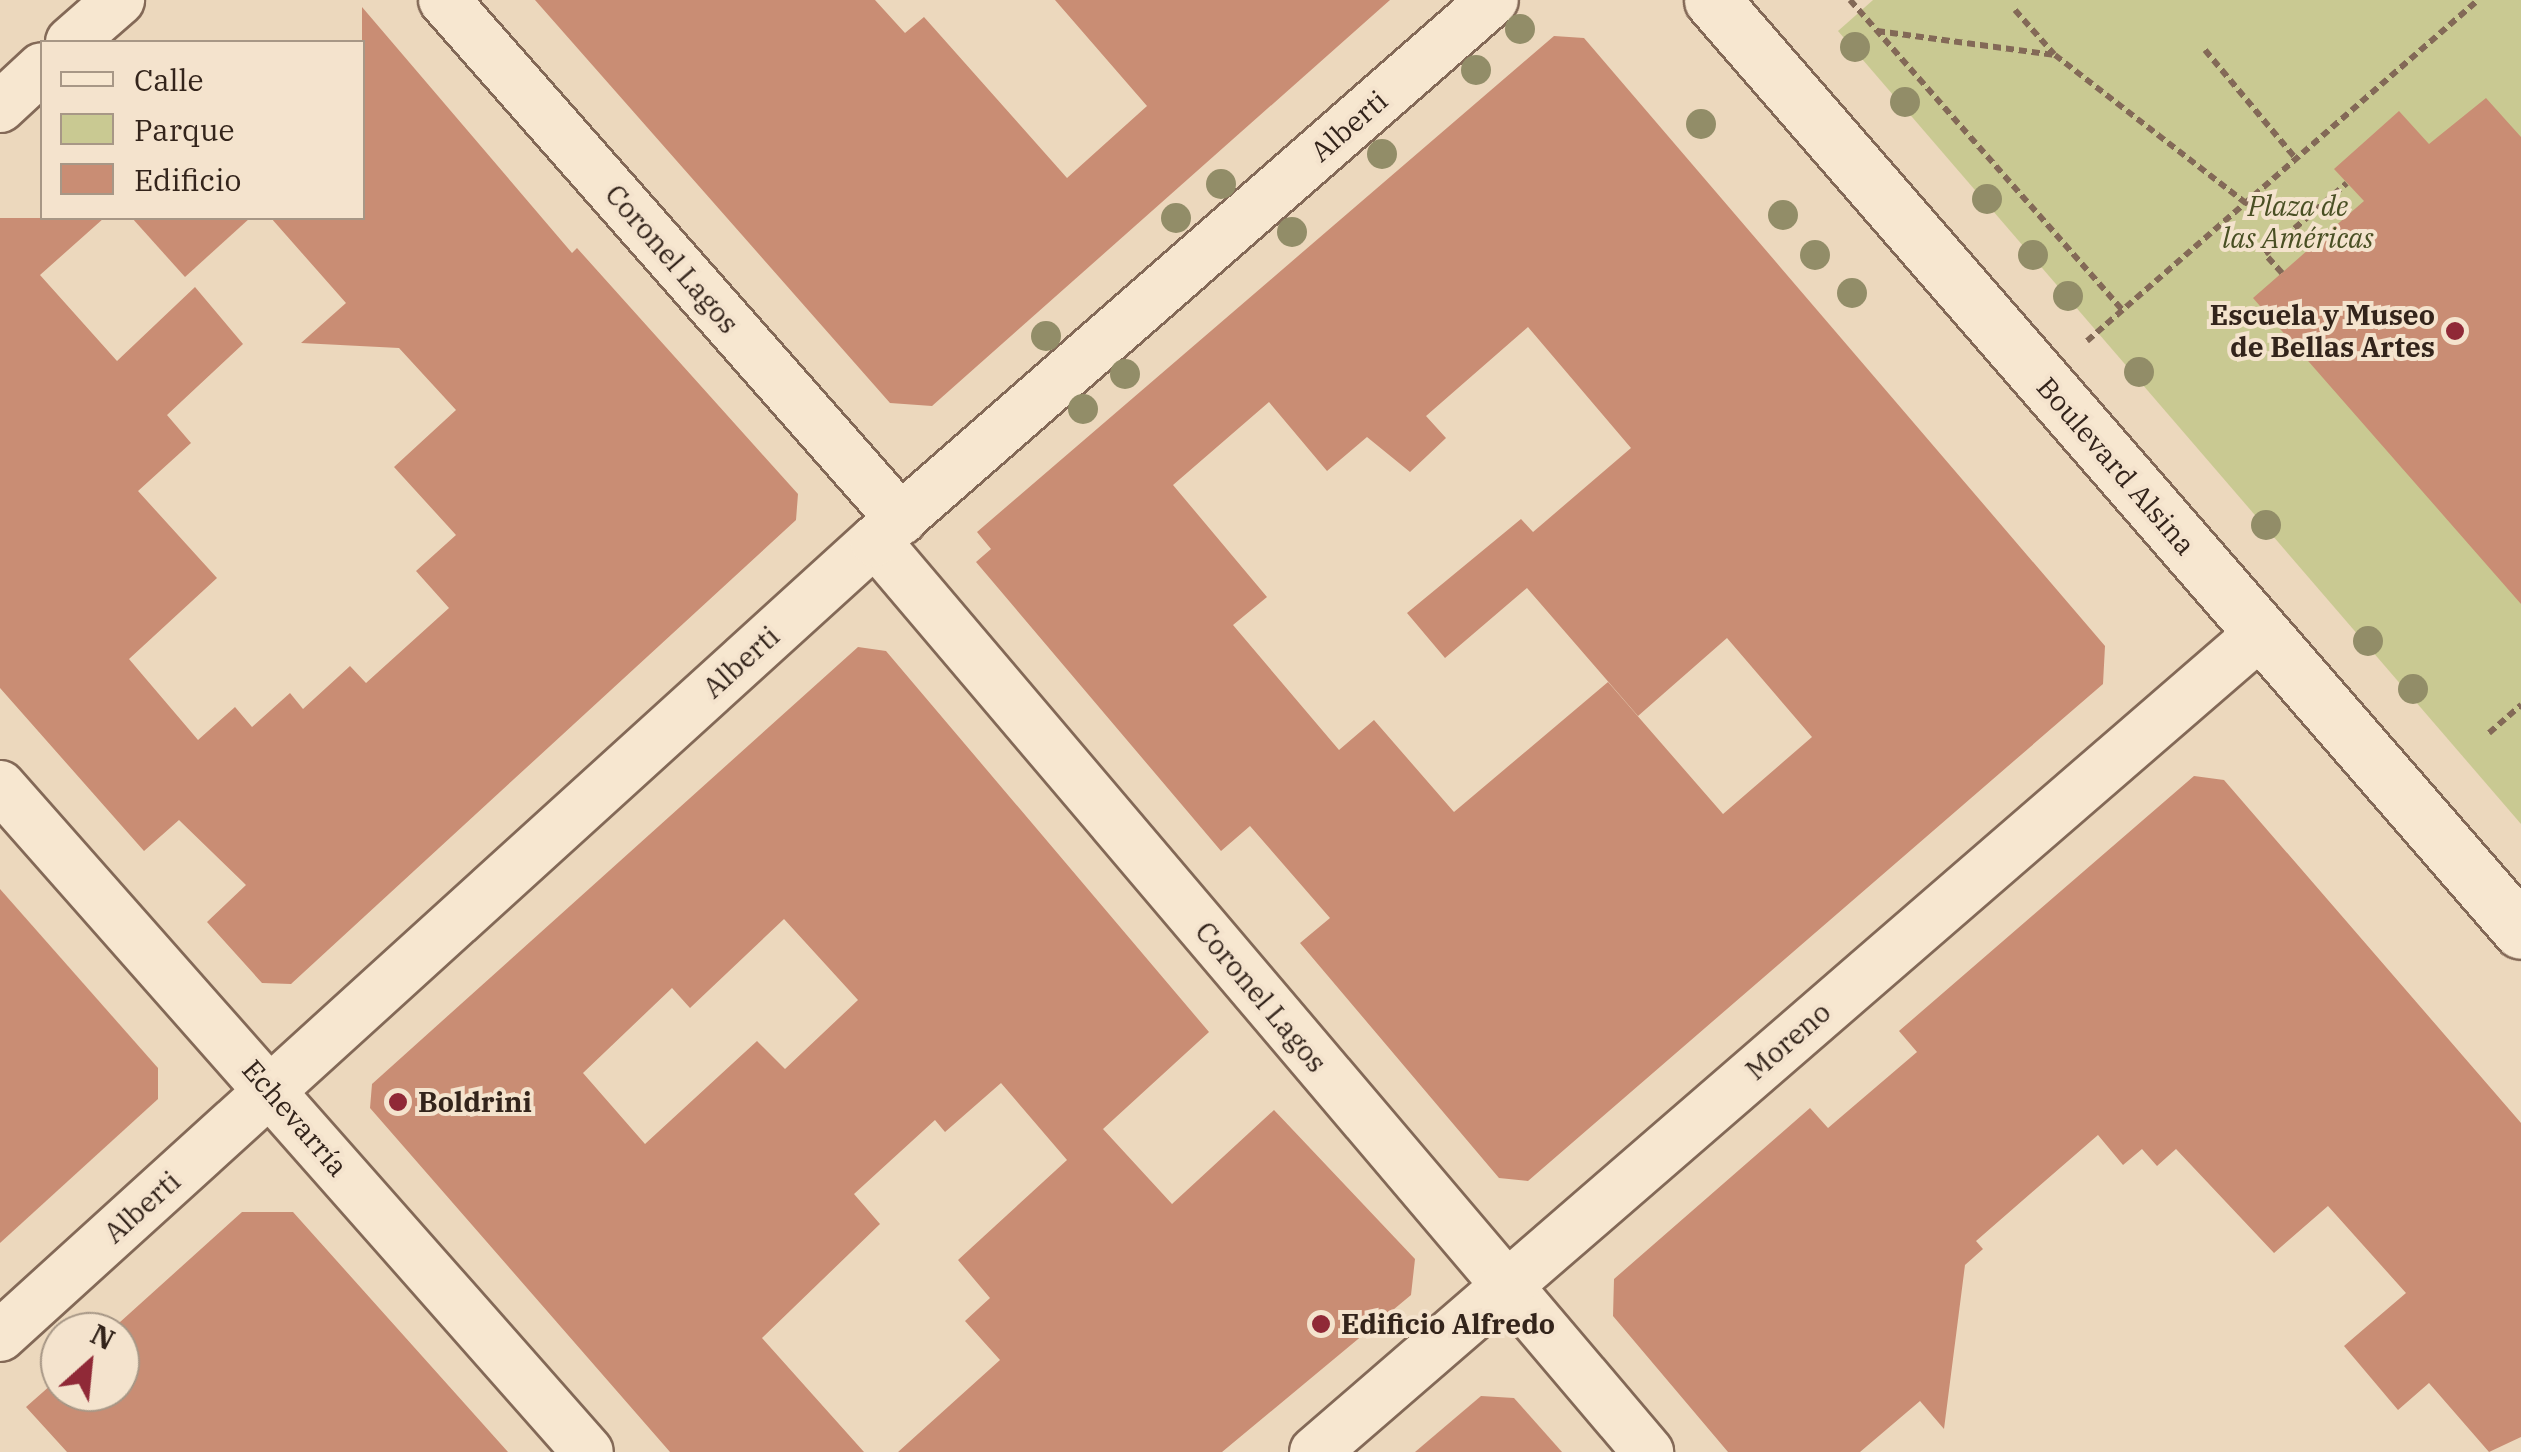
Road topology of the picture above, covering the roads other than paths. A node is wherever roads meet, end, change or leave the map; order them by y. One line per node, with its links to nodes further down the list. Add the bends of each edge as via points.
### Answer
1 (119, 0): 5 (street)
2 (444, 0): 8 (street, Coronel Lagos)
3 (1493, 0): 8 (street, Alberti)
4 (1712, 0): 9 (main road, Boulevard Alsina)
5 (74, 40)
6 (40, 70): 7 (street)
7 (0, 107)
8 (888, 530): 12 (street, Alberti); 13 (street, Coronel Lagos)
9 (2262, 632): 11 (main road, Boulevard Alsina); 13 (street, Moreno)
10 (0, 786): 12 (street, Echevarría)
11 (2521, 931)
12 (270, 1090): 14 (street, Alberti); 15 (street, Echevarría)
13 (1506, 1286): 16 (street, Moreno); 17 (street, Coronel Lagos)
14 (0, 1336)
15 (588, 1452)
16 (1315, 1452)
17 (1648, 1452)

